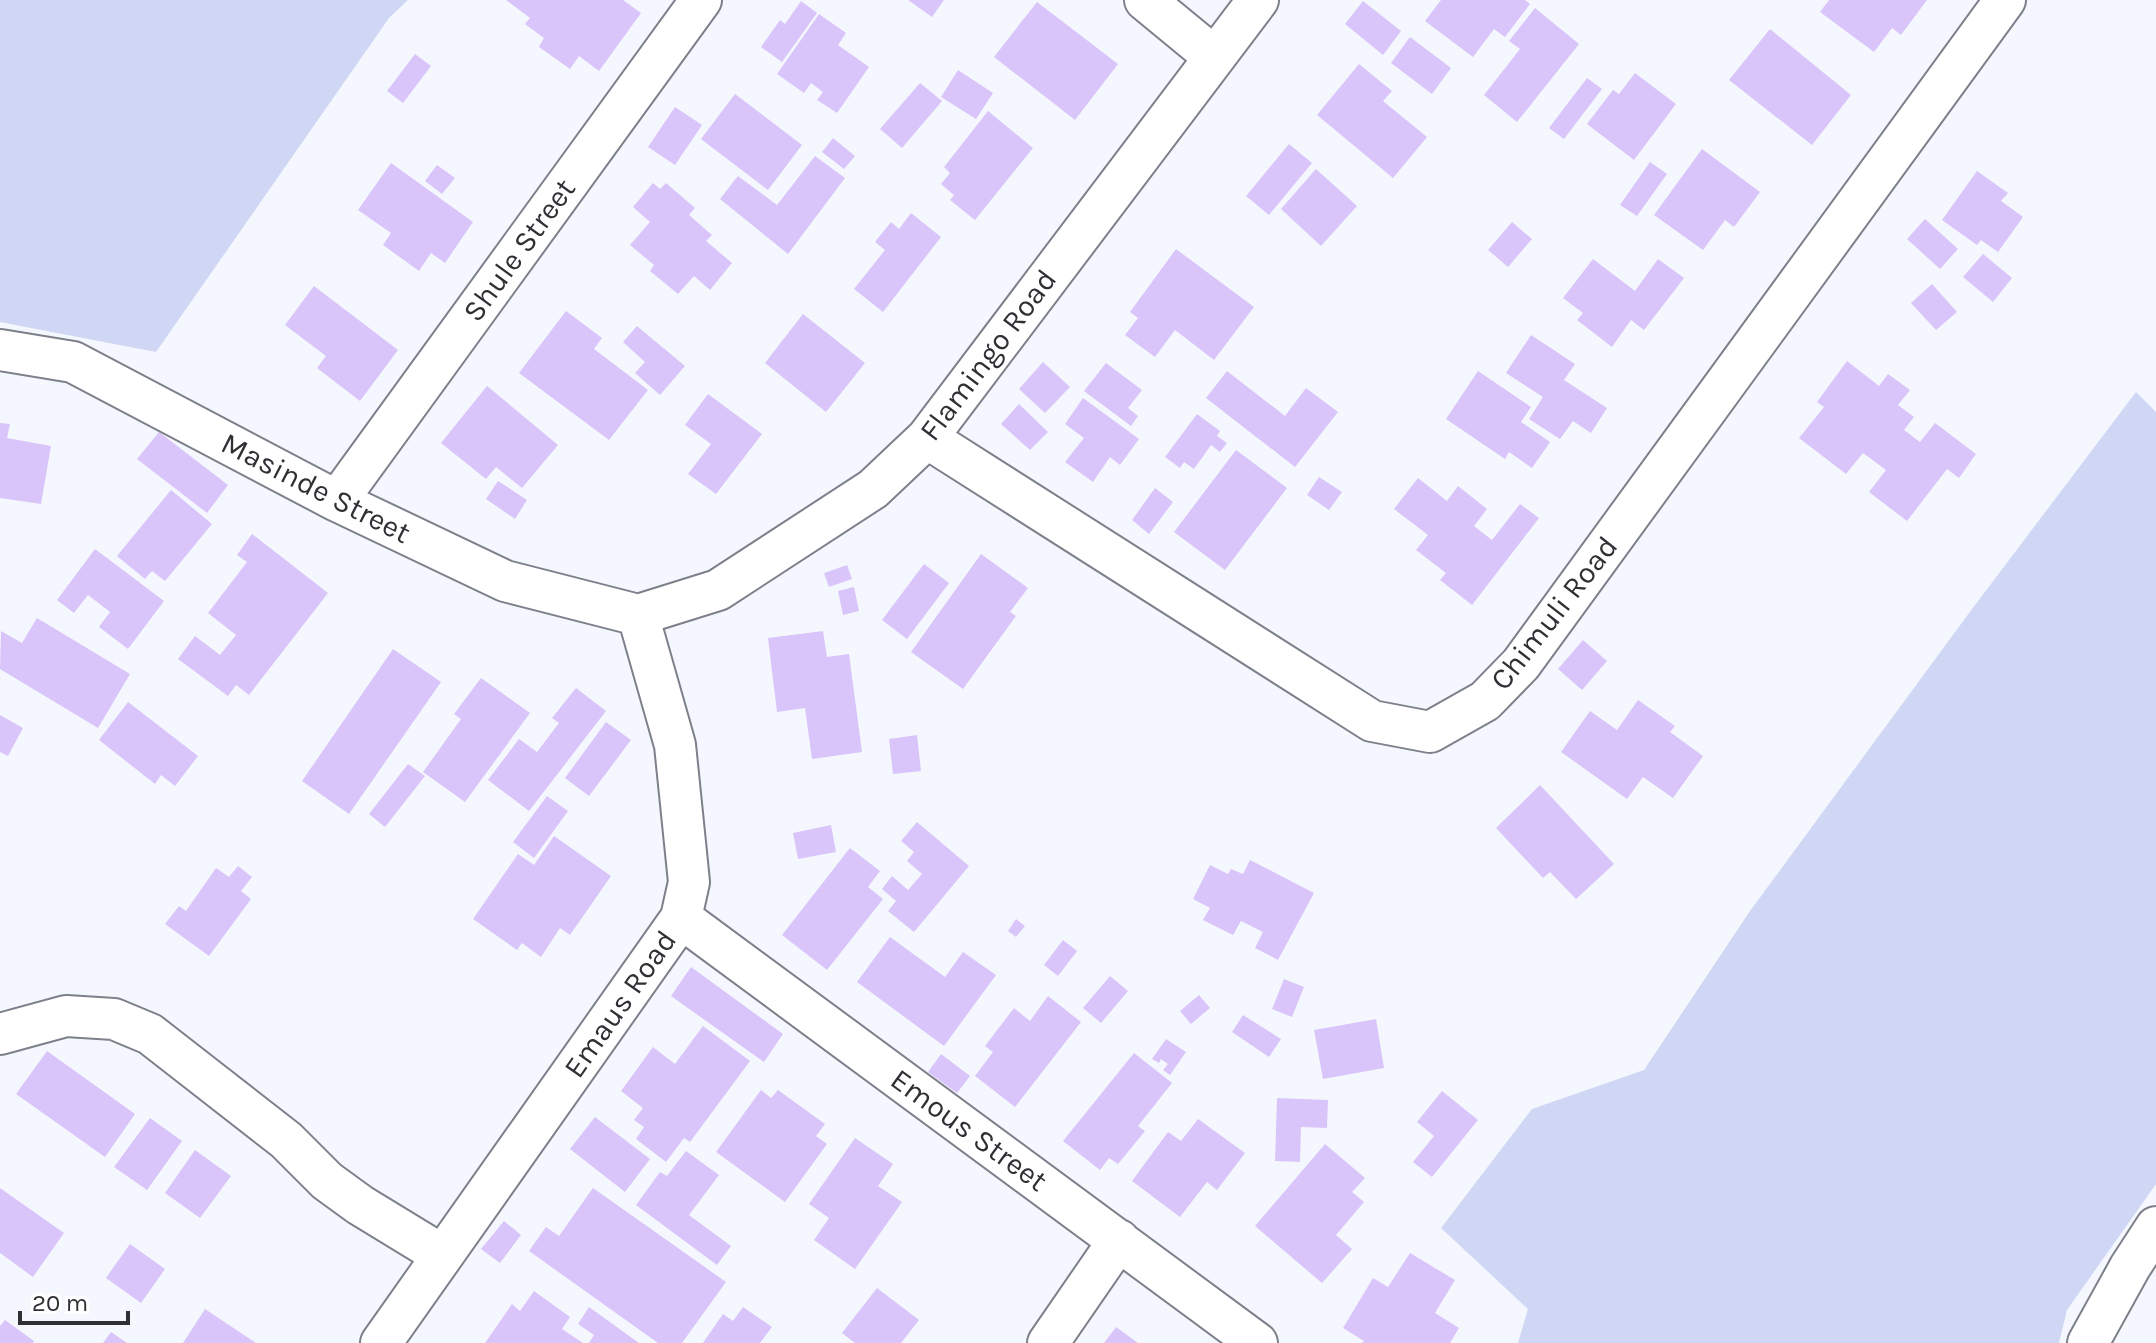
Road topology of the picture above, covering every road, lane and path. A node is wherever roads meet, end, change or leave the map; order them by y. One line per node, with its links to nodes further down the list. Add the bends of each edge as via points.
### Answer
1 (701, 0): 8 (street, Shule Street)
2 (1145, 0): 5 (street)
3 (1258, 0): 5 (street, Flamingo Road)
4 (2005, 0): 7 (street, Chimuli Road, via 1521,664 1485,701 1430,732 1372,721)
5 (1213, 56): 7 (street, Flamingo Road)
6 (0, 350): 8 (street, Masinde Street, via 73,362)
7 (927, 438): 9 (street, Flamingo Road, via 873,489 718,590)
8 (337, 501): 9 (street, Masinde Street, via 505,581)
9 (638, 615): 10 (street, Emaus Road, via 675,745 689,882)
10 (681, 918): 13 (street, Emous Street); 14 (street, Emaus Road)
11 (0, 1034): 14 (street, via 66,1016 114,1019 150,1034 286,1140 327,1181)
12 (2156, 1227): 18 (street)
13 (1119, 1240): 16 (street); 17 (street, Emous Street)
14 (442, 1255): 15 (street, Emaus Road)
15 (381, 1343)
16 (1048, 1343)
17 (1257, 1343)
18 (2088, 1343)

